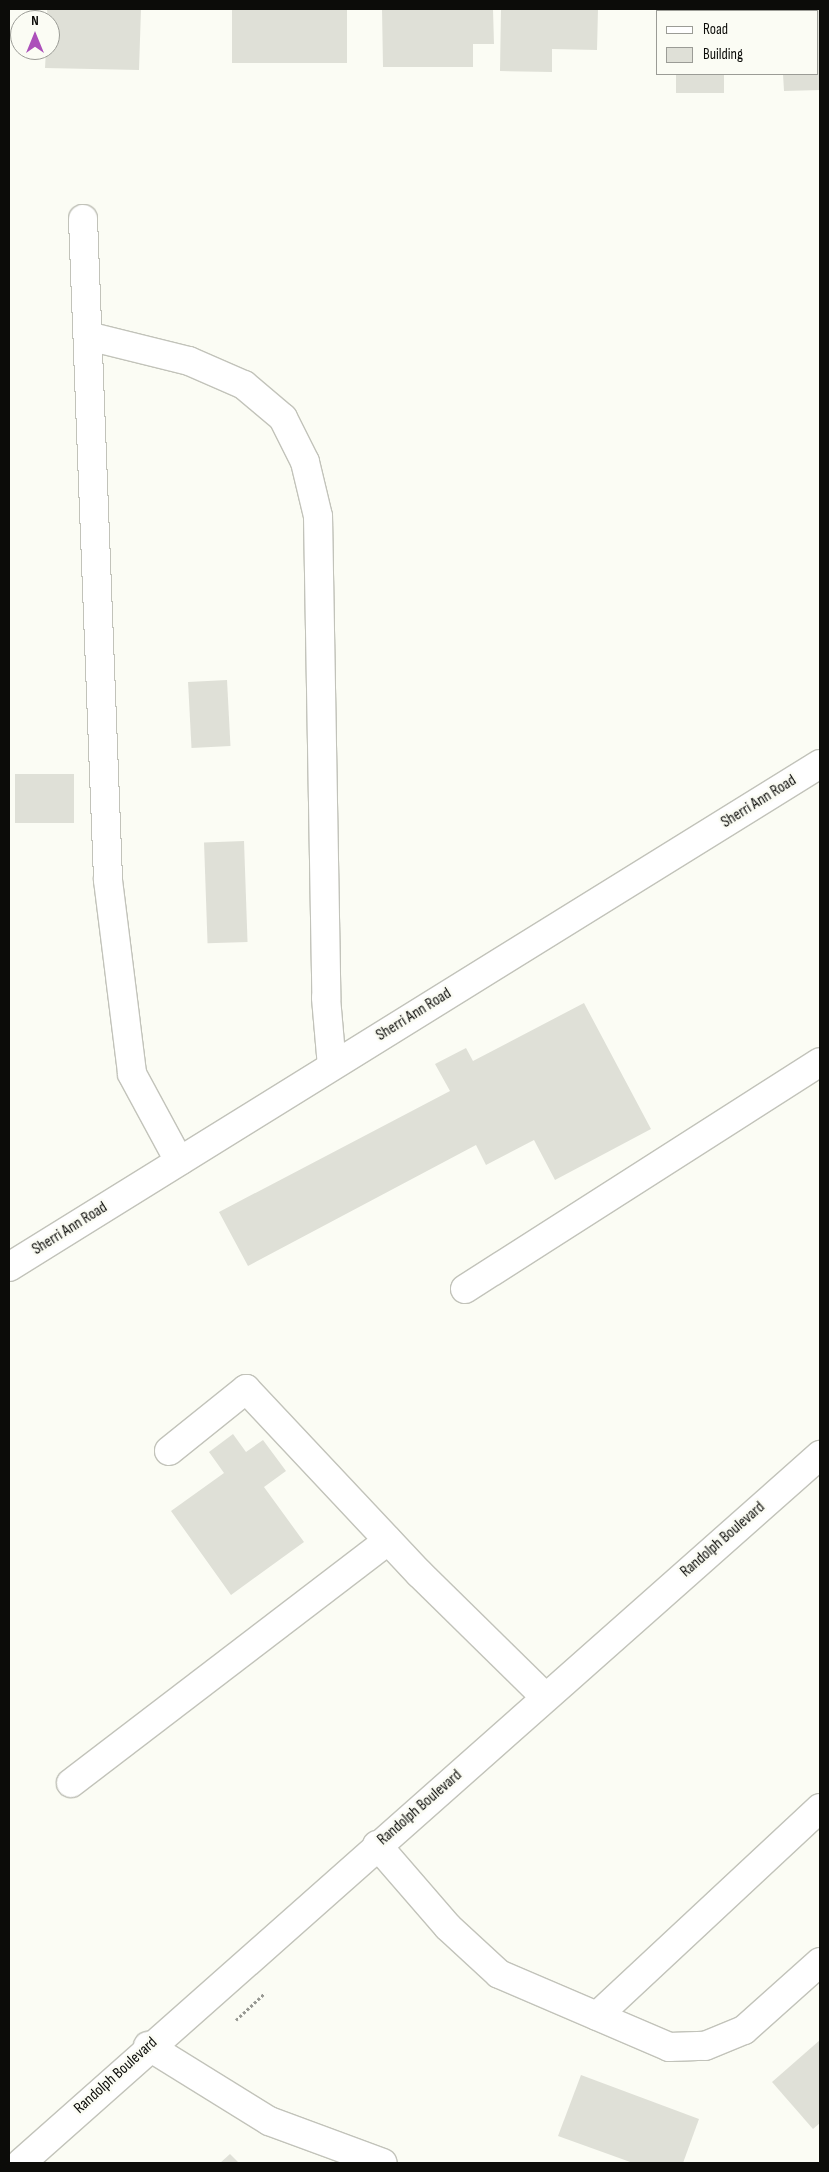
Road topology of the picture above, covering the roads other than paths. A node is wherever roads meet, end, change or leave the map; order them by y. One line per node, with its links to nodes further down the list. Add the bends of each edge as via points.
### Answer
1 (83, 219): 2 (main road)
2 (88, 336): 5 (main road, via 189,361 244,384 283,418 305,462 318,516 326,998); 6 (main road, via 108,880 132,1074)
3 (820, 764): 5 (main road, Sherri Ann Road)
4 (820, 1062): 8 (main road)
5 (332, 1066): 6 (main road, Sherri Ann Road)
6 (179, 1161): 7 (main road, Sherri Ann Road)
7 (9, 1267)
8 (465, 1289)
9 (169, 1450): 11 (main road, via 246,1389)
10 (820, 1455): 12 (main road, Randolph Boulevard)
11 (388, 1541): 12 (main road); 13 (main road)
12 (545, 1698): 15 (main road, Randolph Boulevard)
13 (71, 1783)
14 (820, 1808): 17 (main road)
15 (377, 1845): 17 (main road, via 448,1927 499,1974); 18 (main road, Randolph Boulevard)
16 (820, 1962): 17 (main road, via 744,2030 705,2046 669,2047)
17 (597, 2016)
18 (148, 2046): 19 (main road, Randolph Boulevard); 20 (main road, via 269,2121)
19 (21, 2163)
20 (383, 2163)

